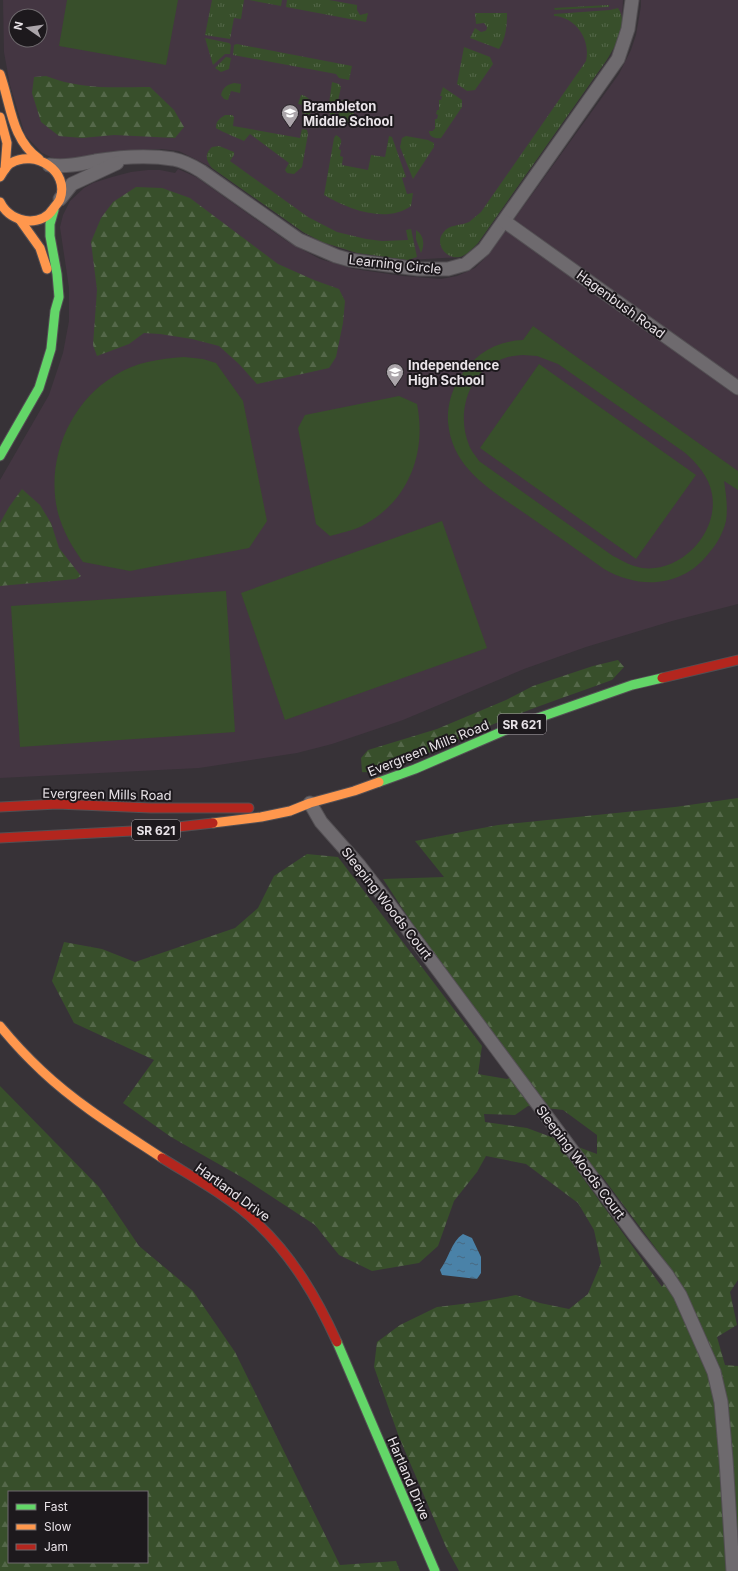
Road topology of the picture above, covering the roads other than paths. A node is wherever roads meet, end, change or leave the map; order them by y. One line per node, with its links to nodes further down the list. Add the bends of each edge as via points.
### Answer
1 (632, 0): 10 (street, Learning Circle, via 628,30 618,59)
2 (0, 74): 5 (main road, via 20,138 28,150)
3 (0, 117): 6 (main road, via 7,143)
4 (130, 158): 5 (street, Learning Circle, via 75,166 58,166); 8 (street, Learning Circle, via 72,184); 10 (street, Learning Circle, via 174,159 192,166 299,240 350,260 448,269 466,264 475,257)
5 (44, 162): 6 (main road, via 29,157 20,159); 8 (main road, via 56,172 60,180 61,189)
6 (2, 173)
7 (0, 202): 9 (main road)
8 (57, 204): 9 (main road, via 47,216 38,220 29,221); 11 (main road, via 50,224 59,297)
9 (9, 215): 11 (main road, via 37,240 45,258 50,297)
10 (504, 221): 12 (street, Hagenbush Road)
11 (55, 311): 13 (main road, via 51,349 39,388)
12 (738, 388)
13 (0, 456)
14 (738, 660): 15 (main road, Evergreen Mills Road / SR 621, via 632,685 515,726 415,769 354,791)
15 (310, 803): 17 (main road, Evergreen Mills Road / SR 621); 21 (main road, Evergreen Mills Road / SR 621, via 290,811 261,817 179,827); 24 (street, Sleeping Woods Court, via 321,822 392,908 680,1295 714,1372 721,1402)
16 (0, 807): 17 (main road, Evergreen Mills Road / SR 621, via 56,804)
17 (204, 808): 18 (main road)
18 (174, 817)
19 (139, 822): 20 (main road)
20 (47, 826)
21 (0, 838)
22 (0, 1026): 23 (main road, Hartland Drive, via 38,1069 78,1102 230,1202 277,1243 300,1272 330,1328)
23 (435, 1571)
24 (733, 1571)

